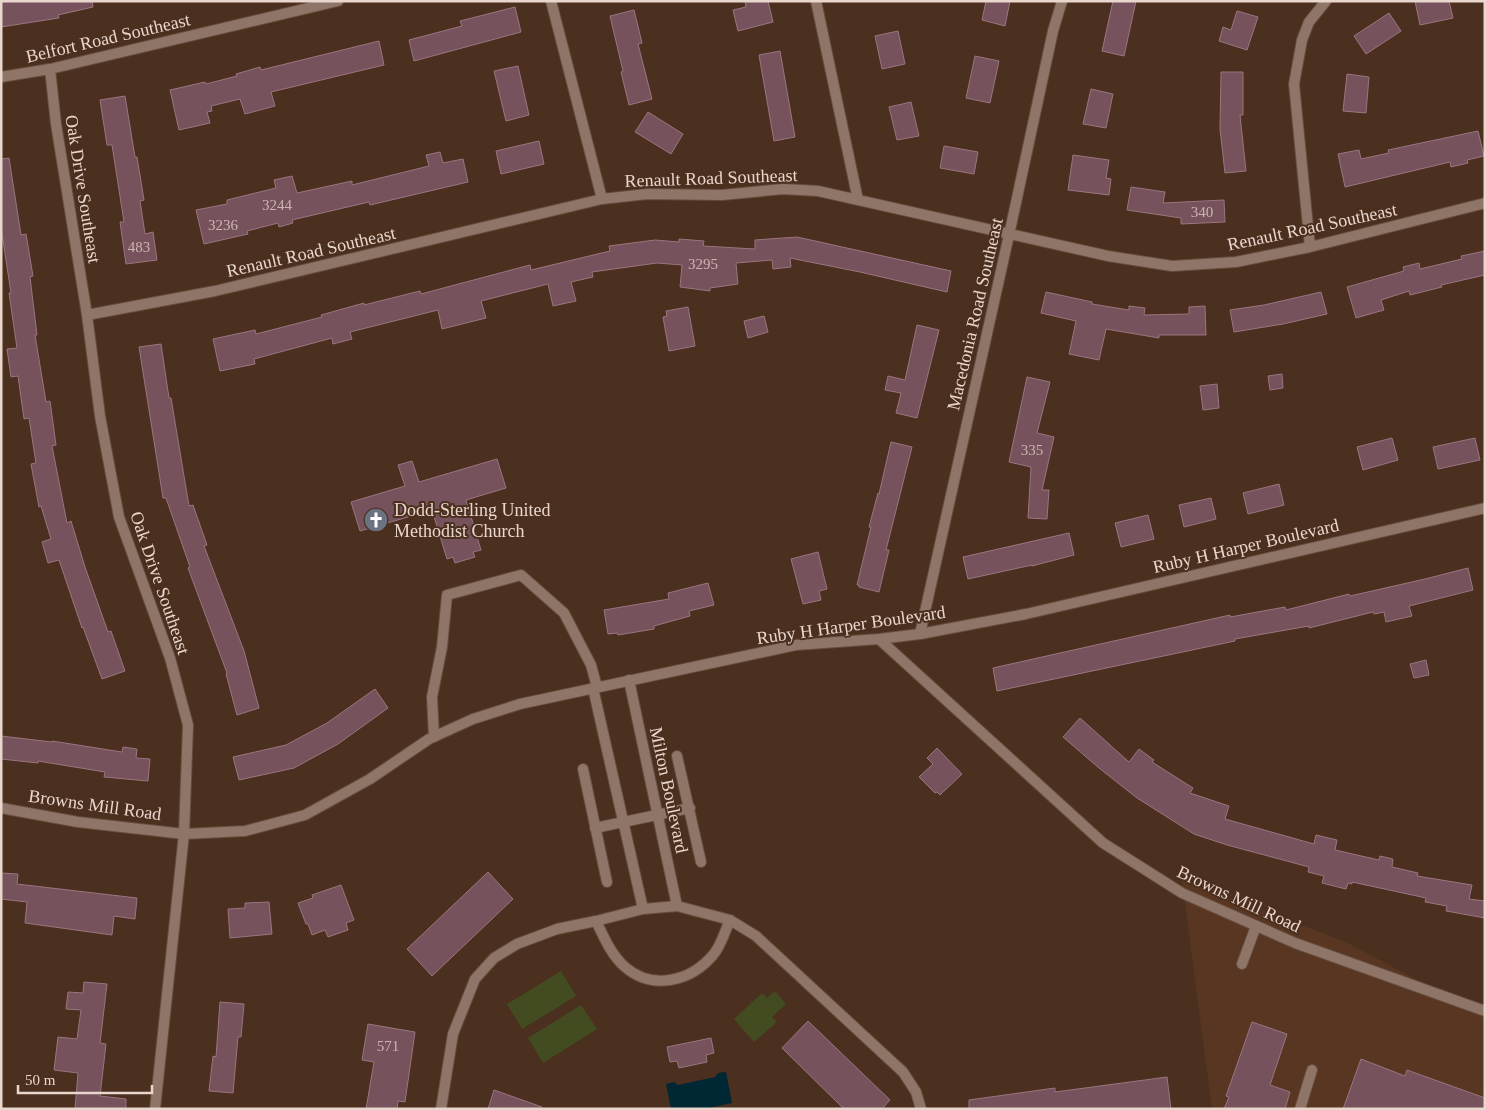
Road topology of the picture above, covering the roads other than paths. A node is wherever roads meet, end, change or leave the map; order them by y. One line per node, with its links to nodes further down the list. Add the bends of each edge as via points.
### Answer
1 (338, 1): 6 (street, Belfort Road Southeast)
2 (551, 1): 8 (street)
3 (816, 1): 9 (street)
4 (1062, 1): 11 (street, Macedonia Road Southeast)
5 (1326, 1): 12 (street, via 1309,22 1302,40 1294,84)
6 (50, 69): 7 (street, Belfort Road Southeast); 13 (street, Oak Drive Southeast)
7 (1, 77)
8 (602, 199): 9 (street, Renault Road Southeast, via 647,194 722,195 783,188 818,191); 13 (street, Renault Road Southeast, via 215,291)
9 (858, 200): 11 (street, Renault Road Southeast)
10 (1485, 203): 12 (street, Renault Road Southeast)
11 (1010, 235): 12 (street, Renault Road Southeast, via 1172,266 1236,262); 15 (street, Macedonia Road Southeast)
12 (1310, 247)
13 (87, 315): 27 (street, Oak Drive Southeast, via 118,517 170,658 188,725)
14 (1485, 508): 15 (street, Ruby H Harper Boulevard, via 1026,614)
15 (920, 634): 16 (street, Ruby H Harper Boulevard)
16 (879, 639): 17 (street, Ruby H Harper Boulevard, via 796,645); 34 (street, Browns Mill Road, via 1103,843 1182,893)
17 (629, 680): 18 (street, Ruby H Harper Boulevard); 24 (street, Milton Boulevard)
18 (595, 688): 19 (street, Ruby H Harper Boulevard, via 520,704 473,719); 19 (street, via 591,665 564,613 521,575 447,595 442,647 432,697); 25 (street)
19 (434, 737): 27 (street, Ruby H Harper Boulevard, via 370,779 305,815 245,831)
20 (677, 756): 23 (street)
21 (583, 769): 26 (street)
22 (1, 808): 27 (street, Browns Mill Road, via 78,822)
23 (690, 808): 24 (street); 28 (street)
24 (658, 816): 25 (street); 30 (street, Milton Boulevard)
25 (624, 821): 26 (street); 31 (street)
26 (595, 828): 29 (street)
27 (184, 834): 38 (street, Oak Drive Southeast)
28 (701, 862)
29 (607, 882)
30 (677, 906): 31 (street); 32 (street)
31 (643, 909): 33 (street)
32 (730, 920): 33 (street, via 715,954 696,971 679,979 664,981 646,978 626,968 615,956); 40 (street, via 756,936 903,1072 916,1092)
33 (596, 922): 39 (street, via 557,929 517,944 494,958 475,979 453,1034)
34 (1256, 926): 35 (street); 36 (street, Browns Mill Road, via 1295,943)
35 (1242, 964)
36 (1485, 1010)
37 (1312, 1070): 41 (street)
38 (155, 1109)
39 (441, 1109)
40 (921, 1109)
41 (1300, 1109)

